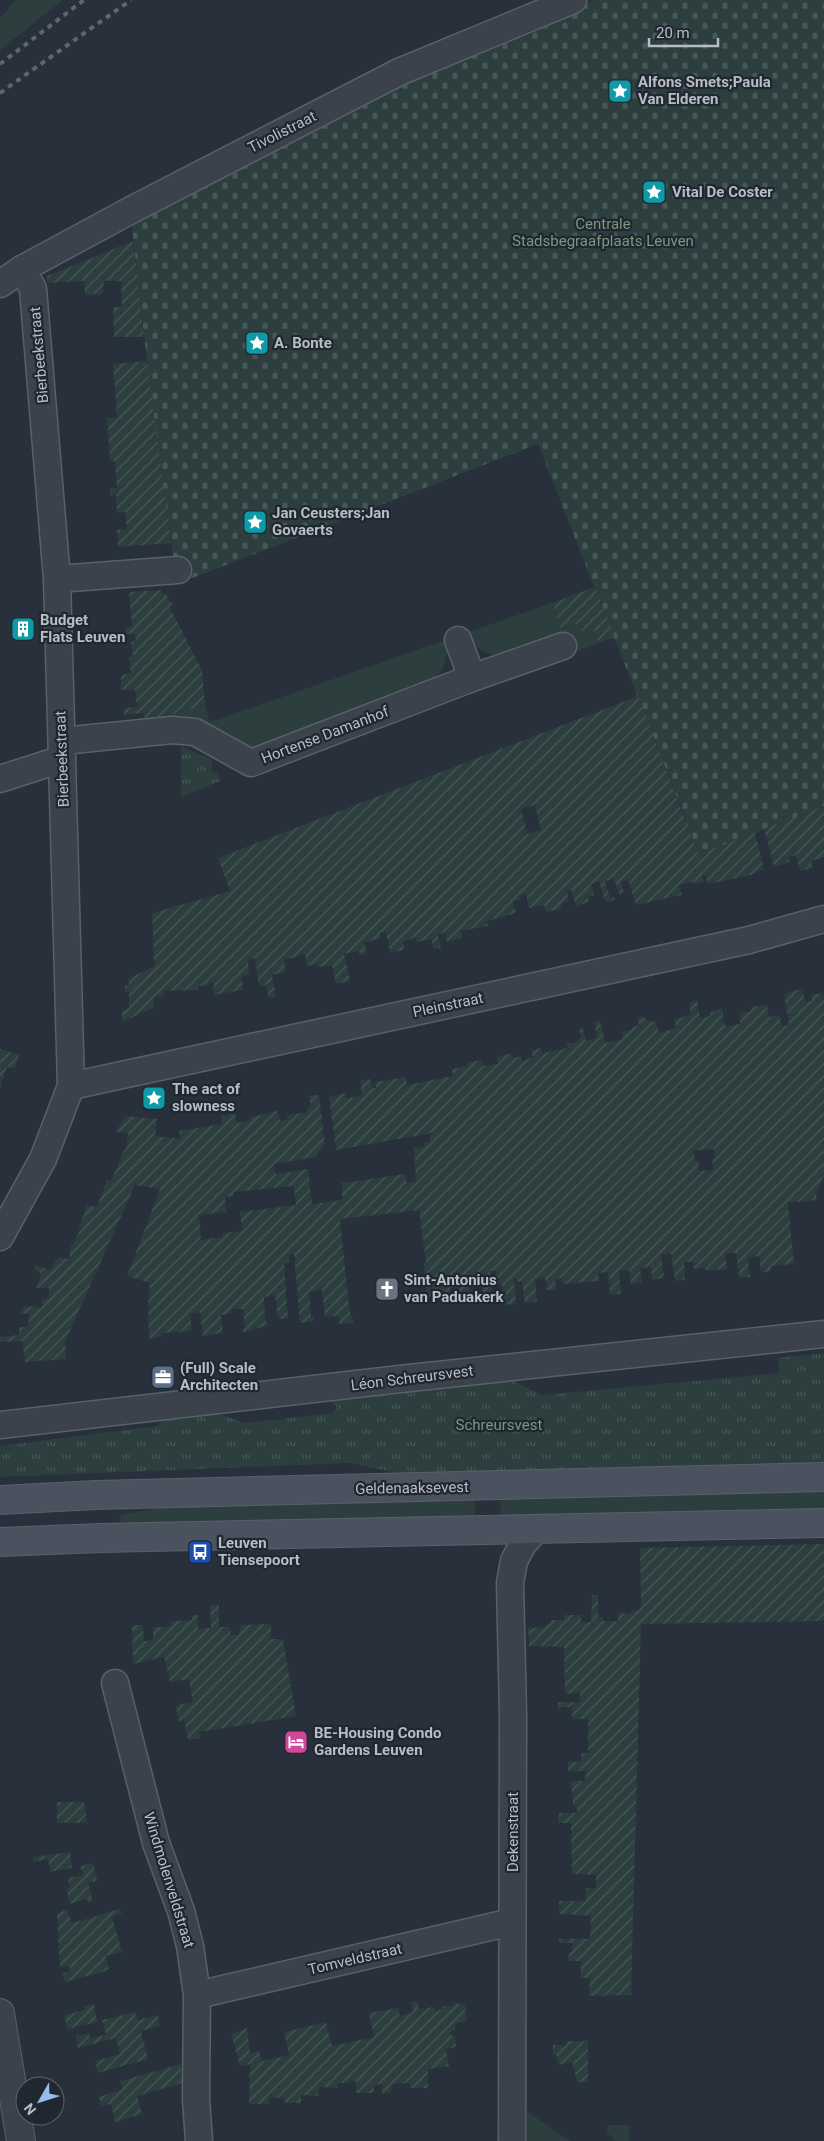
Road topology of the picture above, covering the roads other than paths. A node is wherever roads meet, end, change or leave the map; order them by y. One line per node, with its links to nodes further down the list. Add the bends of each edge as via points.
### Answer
1 (573, 0): 2 (street, Tivolistraat, via 399,72 133,208)
2 (22, 269): 3 (street, Tivolistraat); 5 (street, Bierbeekstraat, via 33,289)
3 (0, 284)
4 (178, 570): 5 (street)
5 (57, 579): 9 (street, Bierbeekstraat)
6 (458, 640): 8 (street)
7 (563, 646): 8 (street, Hortense Damanhof)
8 (472, 678): 9 (street, Hortense Damanhof, via 250,763 195,732 172,730)
9 (62, 750): 10 (street); 12 (street, Bierbeekstraat)
10 (0, 779)
11 (824, 919): 12 (street, Pleinstraat, via 749,940)
12 (71, 1086): 13 (street, Bierbeekstraat, via 43,1159)
13 (0, 1237)
14 (824, 1334): 15 (street, Léon Schreursvest)
15 (0, 1425)
16 (824, 1477): 17 (main road, Geldenaaksevest)
17 (96, 1495): 18 (main road, Geldenaaksevest); 21 (main road)
18 (0, 1500)
19 (824, 1523): 20 (main road)
20 (536, 1530): 21 (main road); 24 (street, Dekenstraat, via 514,1560 510,1583)
21 (100, 1538): 22 (main road)
22 (0, 1542)
23 (115, 1683): 25 (street, Windmolenveldstraat, via 156,1843 181,1911)
24 (512, 1922): 25 (street, Tomveldstraat); 29 (street, Dekenstraat)
25 (197, 1995): 28 (street, Windmolenveldstraat)
26 (0, 2012): 27 (street)
27 (21, 2141)
28 (199, 2141)
29 (512, 2141)

